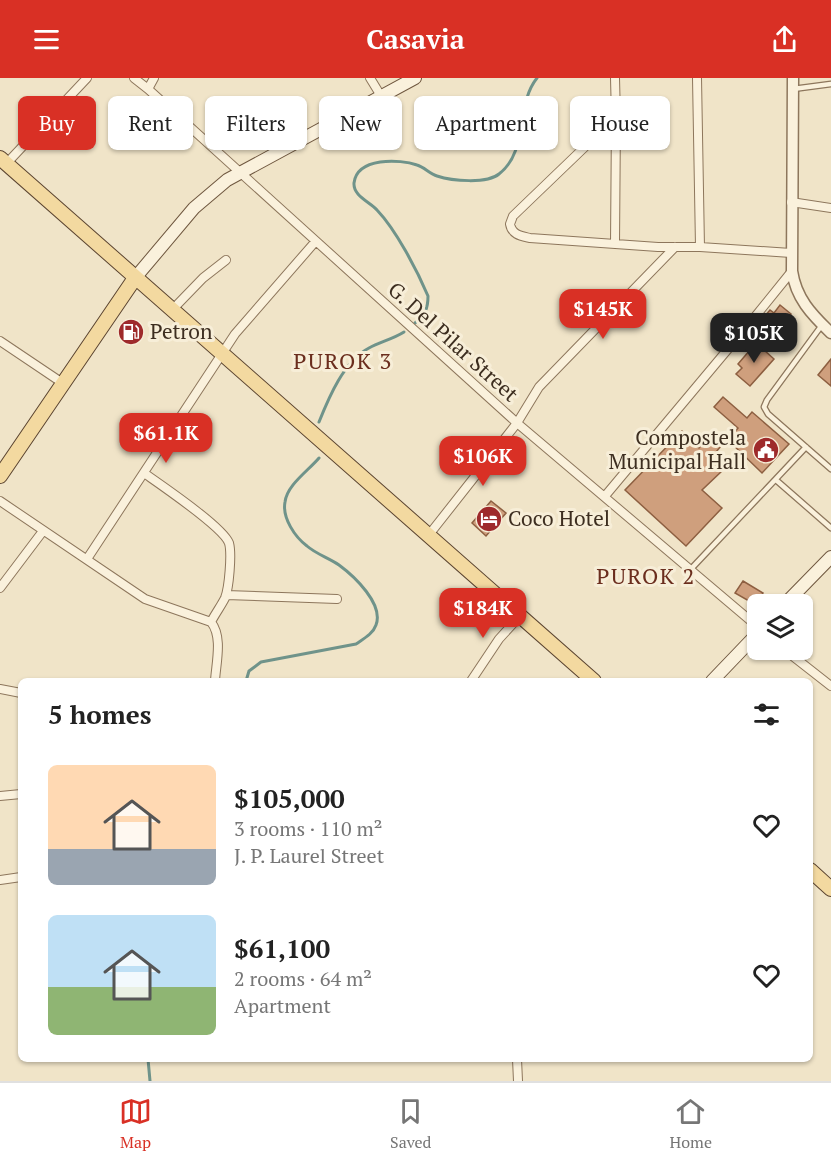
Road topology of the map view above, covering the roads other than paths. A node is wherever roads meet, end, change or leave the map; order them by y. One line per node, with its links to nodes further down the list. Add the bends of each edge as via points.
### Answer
1 (87, 78): 16 (street)
2 (134, 78): 10 (street, G. Del Pilar Street)
3 (154, 78): 10 (street)
4 (370, 78): 11 (street)
5 (415, 78): 11 (main road)
6 (615, 78): 12 (street)
7 (697, 78): 23 (street)
8 (793, 83): 9 (lane); 18 (street)
9 (831, 84)
10 (148, 89): 17 (street, G. Del Pilar Street)
11 (381, 96)
12 (615, 96)
13 (319, 129): 17 (main road)
14 (582, 150): 21 (street, via 513,216 510,224 516,234 530,238)
15 (616, 150): 21 (street)
16 (3, 161): 27 (main road)
17 (239, 172): 20 (street, G. Del Pilar Street); 27 (main road, via 194,208)
18 (791, 202): 19 (street); 24 (street)
19 (831, 208)
20 (315, 242): 32 (street, via 246,319); 34 (street, G. Del Pilar Street)
21 (615, 244): 22 (street)
22 (675, 247): 23 (street); 34 (street, via 539,387)
23 (700, 247): 24 (street)
24 (791, 253): 26 (street)
25 (226, 261): 28 (street)
26 (792, 271): 29 (street, via 799,297); 40 (street)
27 (135, 278): 28 (main road); 33 (main road)
28 (172, 310): 32 (main road)
29 (822, 325): 30 (street); 35 (lane, via 764,407)
30 (831, 333)
31 (0, 341): 33 (street)
32 (223, 353): 37 (street); 44 (main road)
33 (64, 384): 38 (main road)
34 (517, 423): 40 (street, G. Del Pilar Street); 44 (street)
35 (806, 447): 36 (lane); 39 (lane)
36 (831, 469)
37 (144, 473): 46 (street); 50 (street, via 186,503 228,541)
38 (0, 476)
39 (776, 480): 42 (lane); 47 (lane)
40 (605, 496): 47 (street, G. Del Pilar Street)
41 (0, 501): 43 (street)
42 (831, 528)
43 (43, 531): 46 (street); 48 (street)
44 (428, 536): 52 (main road)
45 (831, 557): 49 (main road)
46 (87, 560): 54 (street, via 145,599)
47 (689, 571): 53 (street, G. Del Pilar Street)
48 (0, 588)
49 (795, 594)
50 (226, 595): 51 (street); 54 (street)
51 (337, 599)
52 (520, 616): 58 (street); 59 (main road)
53 (747, 618)
54 (211, 622): 57 (street, via 217,644)
55 (747, 644): 60 (main road)
56 (798, 660): 61 (street)
57 (215, 678)
58 (473, 678)
59 (591, 678)
60 (715, 678)
61 (831, 686)
62 (0, 689): 63 (street)
63 (18, 692)
64 (18, 794): 65 (street)
65 (0, 796)
66 (813, 873): 69 (main road)
67 (18, 877): 68 (street)
68 (0, 880)
69 (831, 889)
70 (517, 1062): 71 (street)
71 (518, 1081)

